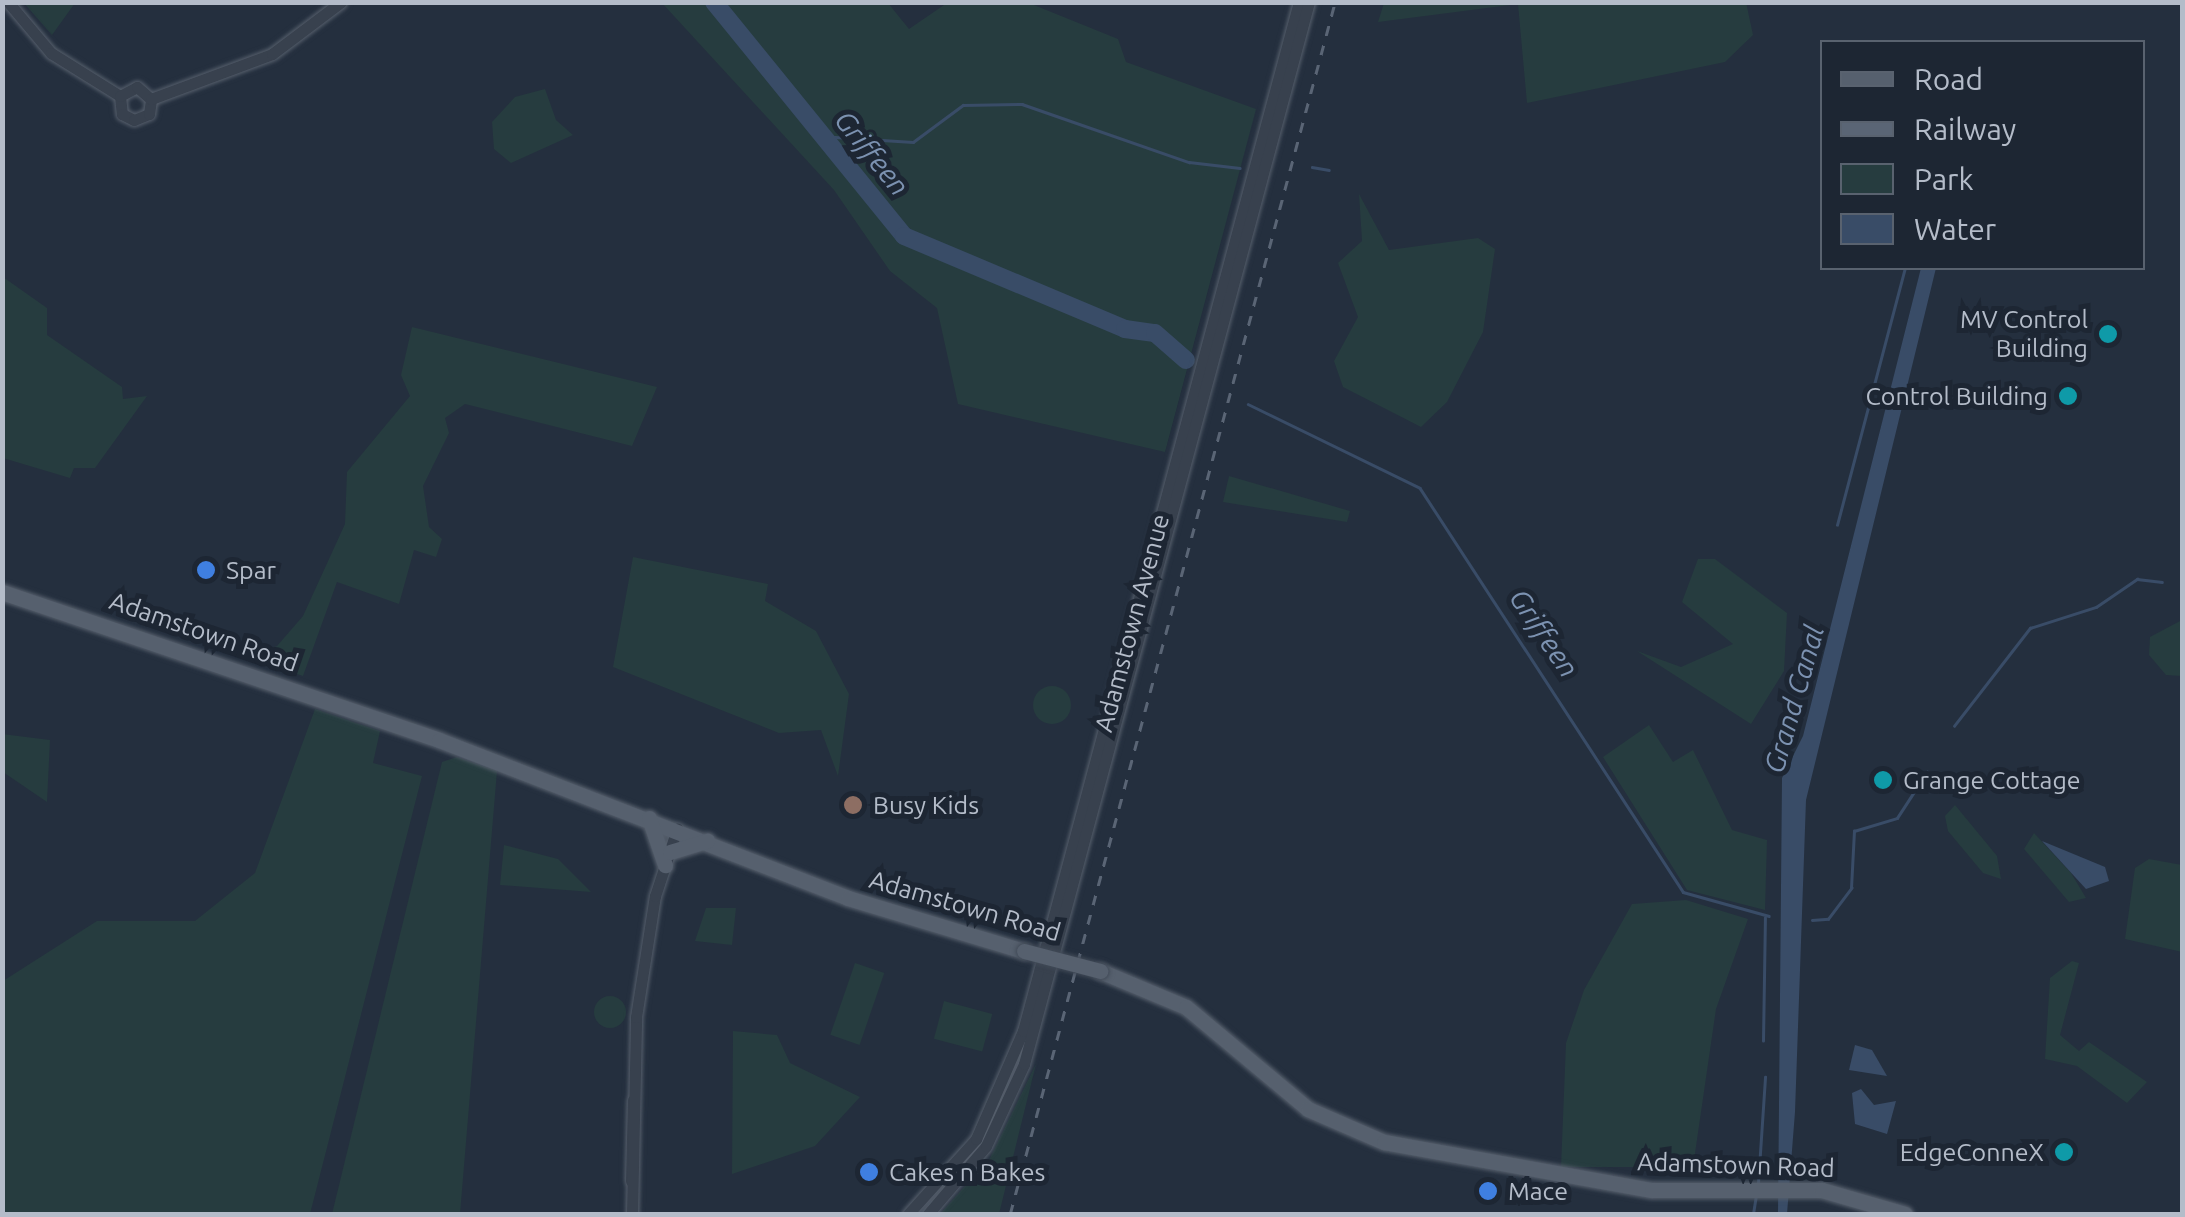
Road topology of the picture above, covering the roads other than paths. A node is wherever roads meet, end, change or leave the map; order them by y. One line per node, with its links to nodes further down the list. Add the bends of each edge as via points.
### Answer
1 (8, 2): 5 (street, via 51,52)
2 (341, 2): 6 (street, via 272,54)
3 (1298, 2): 13 (street, Adamstown Avenue, via 1018,1049 976,1139)
4 (1309, 2): 14 (street, Adamstown Avenue, via 1024,1064 986,1146)
5 (120, 96): 6 (street, via 137,88); 6 (street, via 122,114 134,120 148,114)
6 (151, 99)
7 (2, 592): 8 (main road, Adamstown Road)
8 (649, 818): 9 (main road, Adamstown Road); 11 (main road)
9 (677, 829): 10 (main road, Adamstown Road); 11 (street)
10 (707, 841): 11 (main road); 15 (main road, Adamstown Road, bridge, via 848,898 1100,970 1186,1007 1308,1108 1384,1142 1652,1190 1792,1189)
11 (668, 858): 12 (street, via 643,958)
12 (632, 1214)
13 (908, 1214)
14 (928, 1214)
15 (1906, 1214)

